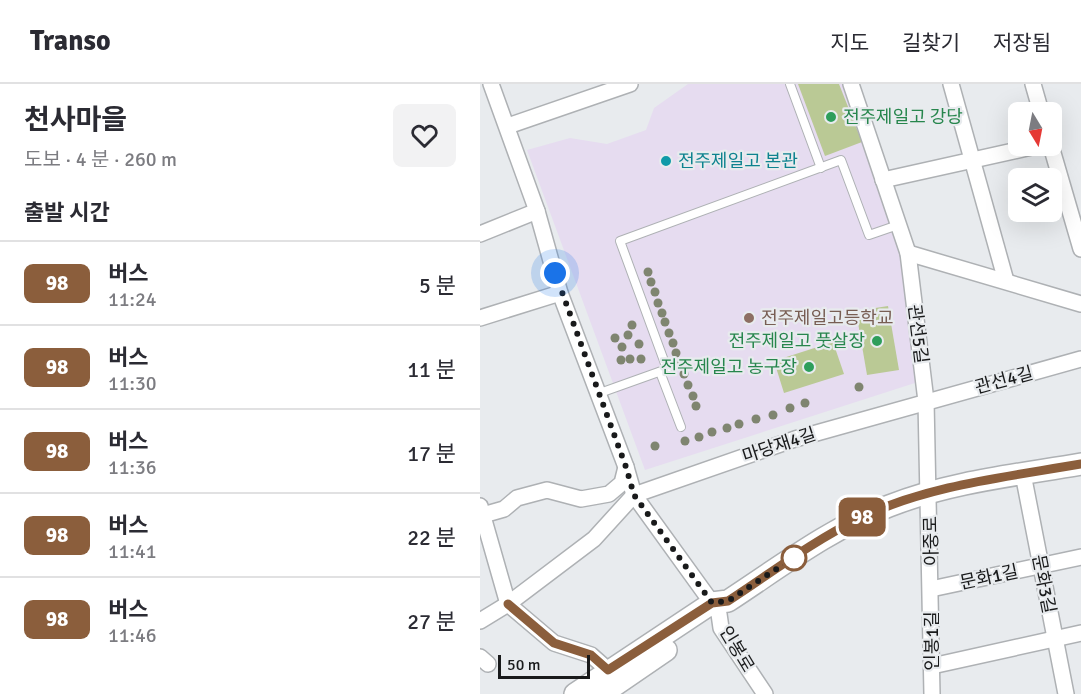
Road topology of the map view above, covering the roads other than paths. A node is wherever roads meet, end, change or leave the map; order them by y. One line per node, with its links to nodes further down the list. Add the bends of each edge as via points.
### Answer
1 (491, 84): 8 (street)
2 (790, 84): 12 (lane)
3 (851, 84): 13 (street, 관선5길)
4 (951, 84): 11 (street)
5 (1033, 84): 7 (street)
6 (625, 85): 8 (street)
7 (1038, 102)
8 (507, 126): 15 (street)
9 (1008, 152): 11 (street)
10 (1055, 156): 14 (street)
11 (972, 160): 13 (street); 20 (street)
12 (821, 168): 16 (lane, via 842,160 869,235); 25 (lane, via 620,241 667,369)
13 (883, 180): 16 (street, 관선5길)
14 (1075, 206): 18 (street)
15 (537, 211): 17 (street); 21 (street)
16 (898, 225): 19 (street, 관선5길)
17 (480, 234)
18 (1081, 249)
19 (908, 253): 20 (street); 27 (street, 관선5길)
20 (1006, 280): 22 (street)
21 (560, 294): 23 (street); 26 (street)
22 (1081, 304)
23 (480, 318)
24 (1081, 359): 27 (street, 관선4길)
25 (660, 372): 26 (lane); 28 (lane)
26 (597, 394): 30 (street)
27 (926, 401): 32 (street, 관선5길); 33 (street, 마당재4길, via 795,439)
28 (681, 427)
29 (1081, 464): 31 (street, 아중로)
30 (626, 467): 33 (street); 34 (street, via 622,483 609,494 581,499 547,490 517,498 504,509)
31 (1023, 474): 32 (street, 아중로); 37 (street, 문화3길)
32 (930, 493): 39 (street, 아중로); 41 (street, 아중로, via 859,519)
33 (634, 495): 40 (street, 마당재4길, via 594,539); 41 (street)
34 (481, 510): 38 (street)
35 (480, 549): 38 (street)
36 (1081, 557): 37 (street, 문화1길)
37 (1041, 566): 39 (street, 문화1길); 44 (street, 문화3길)
38 (501, 582): 40 (street)
39 (932, 589): 45 (street, 인봉1길)
40 (508, 604): 42 (street, 마당재4길); 46 (street, via 554,643 591,655)
41 (720, 606): 46 (street, 아중로); 48 (street, 아중로); 49 (street, 인봉로, via 721,628)
42 (480, 621)
43 (1081, 633): 44 (street)
44 (1055, 639): 45 (street); 51 (street, 문화3길)
45 (932, 666): 50 (street, 인봉1길)
46 (608, 670): 47 (street, 아중로)
47 (575, 694)
48 (602, 694)
49 (765, 694)
50 (932, 694)
51 (1066, 694)

